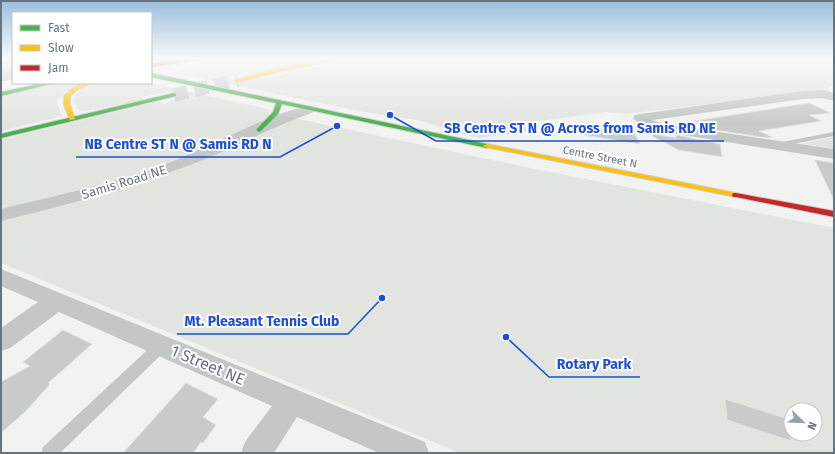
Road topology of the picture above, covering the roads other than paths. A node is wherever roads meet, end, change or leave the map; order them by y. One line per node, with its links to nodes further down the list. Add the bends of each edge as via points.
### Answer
1 (175, 80): 7 (main road, Centre Street N)
2 (47, 84): 4 (main road)
3 (87, 84): 9 (main road, via 66,99 65,103)
4 (1, 94)
5 (174, 95): 9 (main road)
6 (834, 97): 13 (street, via 822,94 803,95 640,118 660,127)
7 (279, 103): 8 (main road, Centre Street N); 10 (main road, via 276,113)
8 (309, 109): 10 (street, Samis Road NE); 15 (main road, Centre Street N, via 533,156)
9 (72, 119): 12 (main road)
10 (259, 130): 16 (street, Samis Road NE, via 207,153 108,188)
11 (834, 134): 13 (lane)
12 (1, 136)
13 (774, 145): 14 (street)
14 (834, 154)
15 (834, 214)
16 (1, 215)
17 (1, 277): 18 (street, 1 Street NE)
18 (57, 301): 19 (street); 20 (street, 1 Street NE)
19 (1, 341)
20 (162, 345): 21 (street, 1 Street NE); 22 (lane)
21 (292, 401): 23 (street); 24 (street, 1 Street NE)
22 (49, 453)
23 (256, 453)
24 (414, 453)

